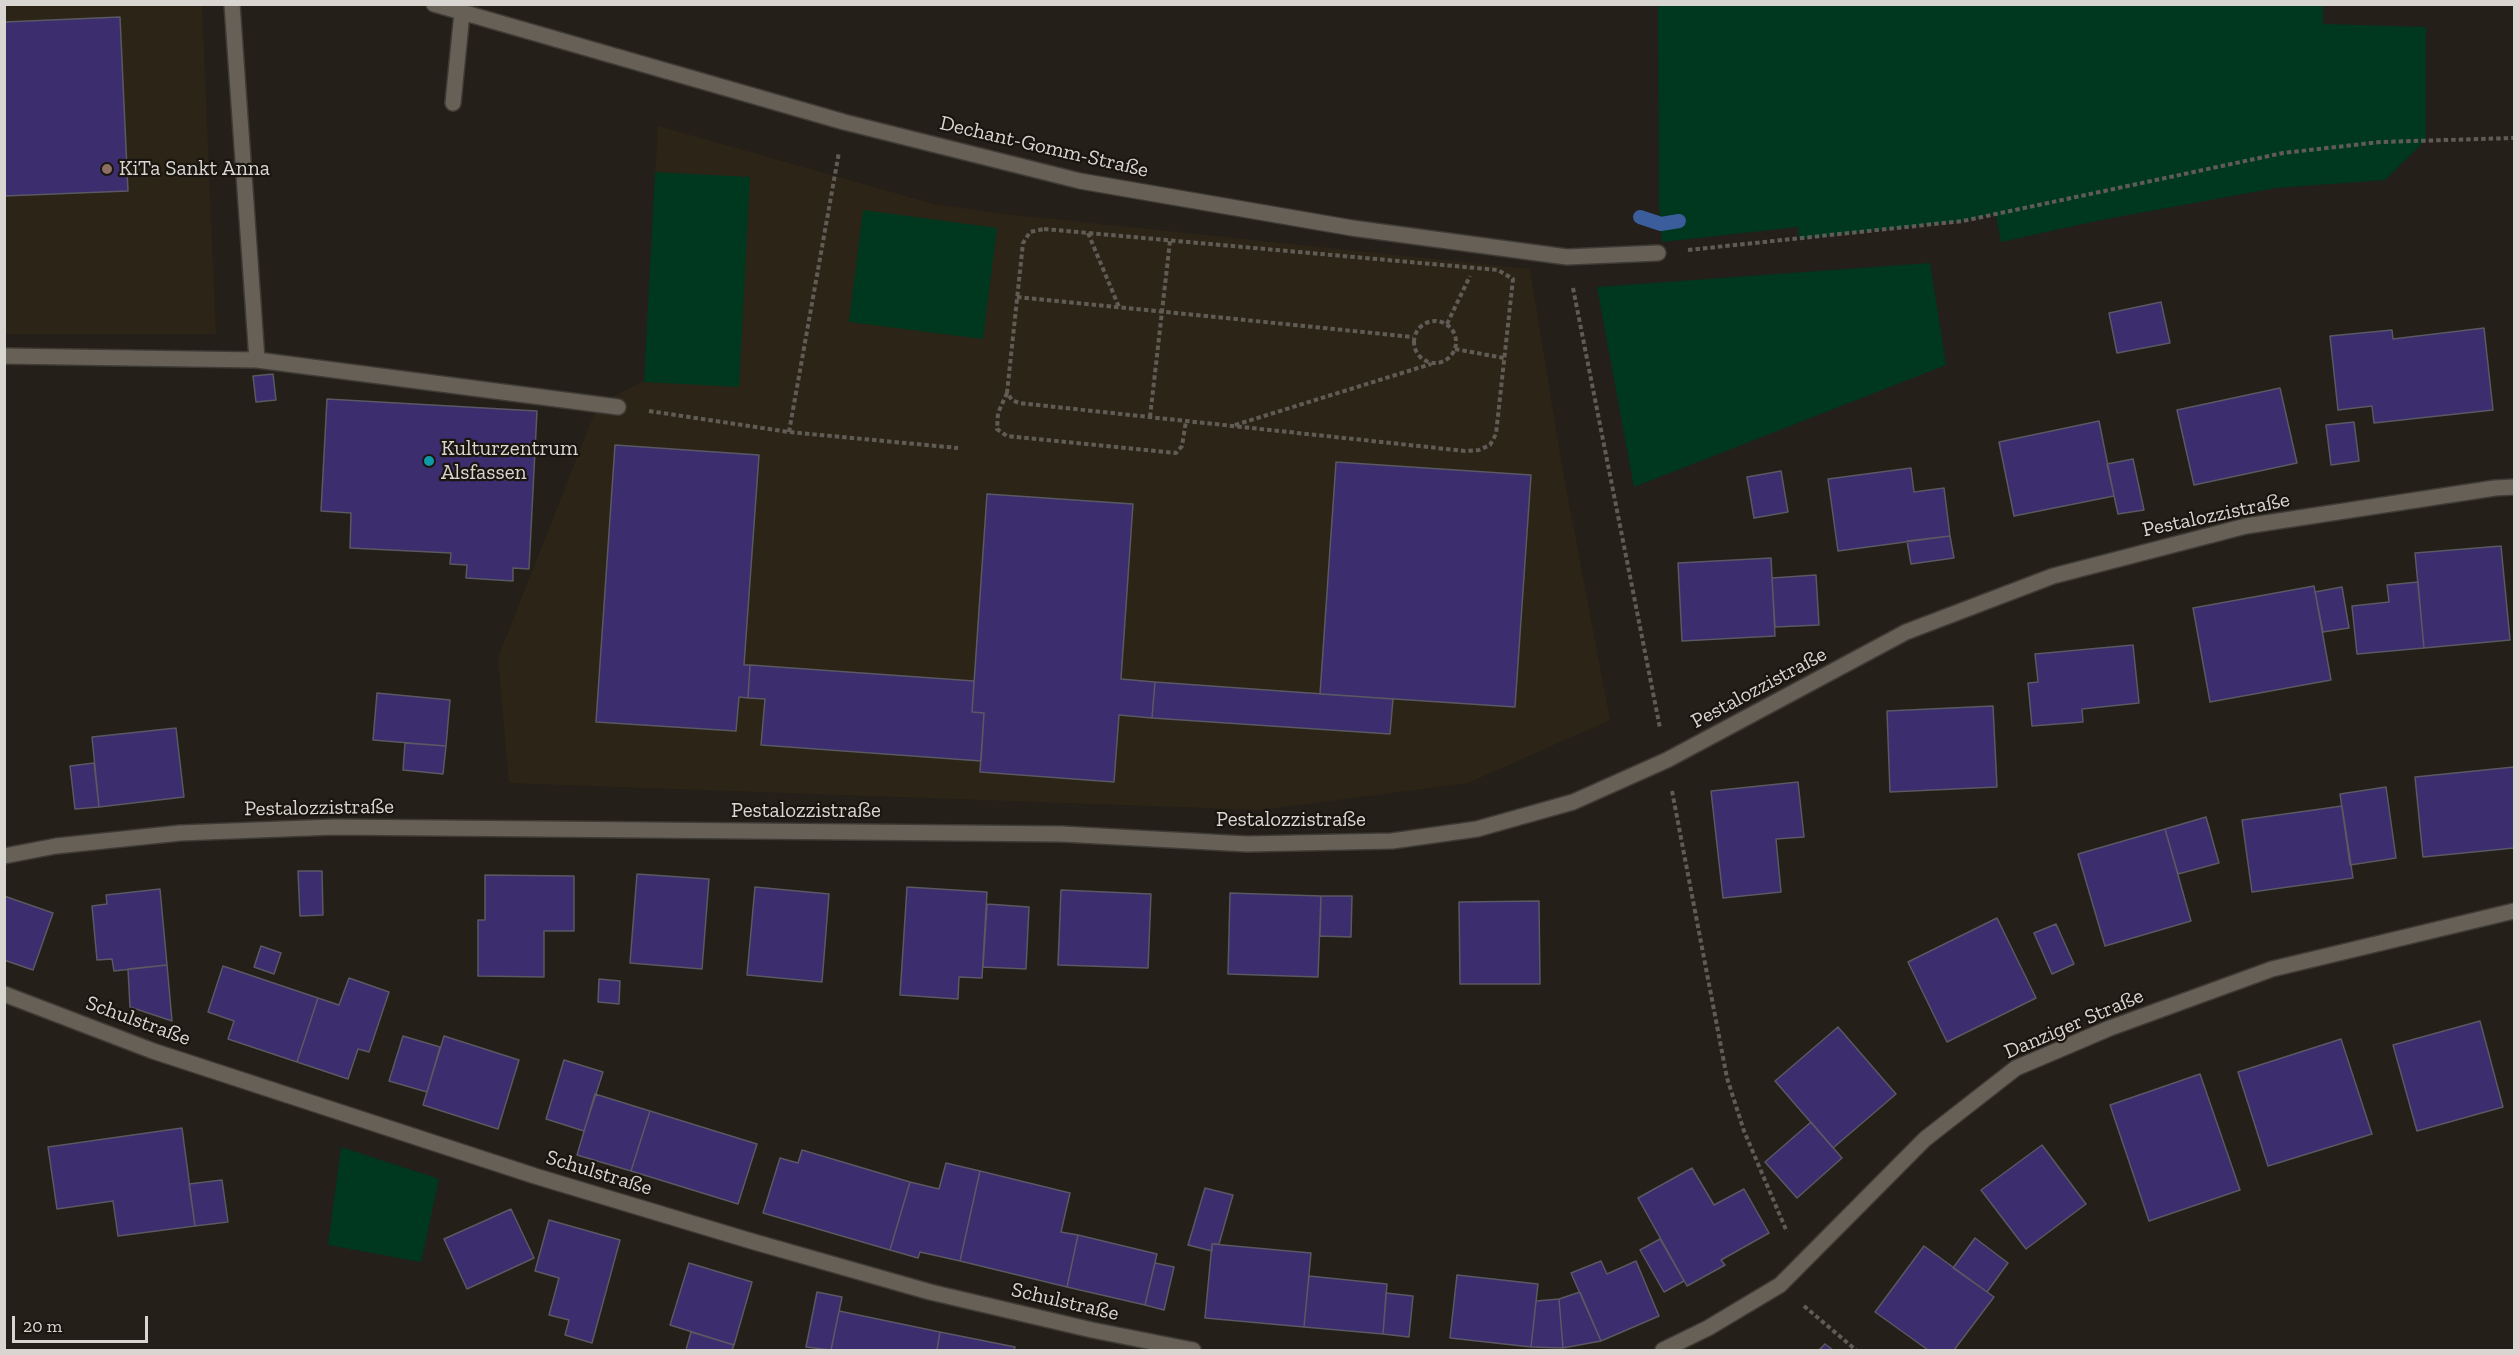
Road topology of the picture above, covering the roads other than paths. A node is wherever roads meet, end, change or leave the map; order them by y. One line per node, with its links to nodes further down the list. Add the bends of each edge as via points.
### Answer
1 (232, 4): 7 (street)
2 (435, 4): 3 (street, Dechant-Gomm-Straße)
3 (462, 13): 4 (street); 5 (street, Dechant-Gomm-Straße, via 844,122 1080,181 1352,228 1567,257)
4 (453, 103)
5 (1658, 254)
6 (4, 356): 7 (street)
7 (257, 360): 8 (street)
8 (618, 407)
9 (2514, 487): 10 (street, Pestalozzistraße, via 2246,526 2053,576 1906,632 1667,760 1573,802 1477,829 1392,841 1247,844 1062,834 334,827 180,833 56,846)
10 (4, 856)
11 (2514, 911): 14 (street, Danziger Straße, via 2272,969 2110,1028 2016,1068 1925,1139 1780,1285)
12 (4, 994): 13 (street, Schulstraße, via 153,1051 535,1176 728,1234 930,1292)
13 (1193, 1350)
14 (1663, 1350)

